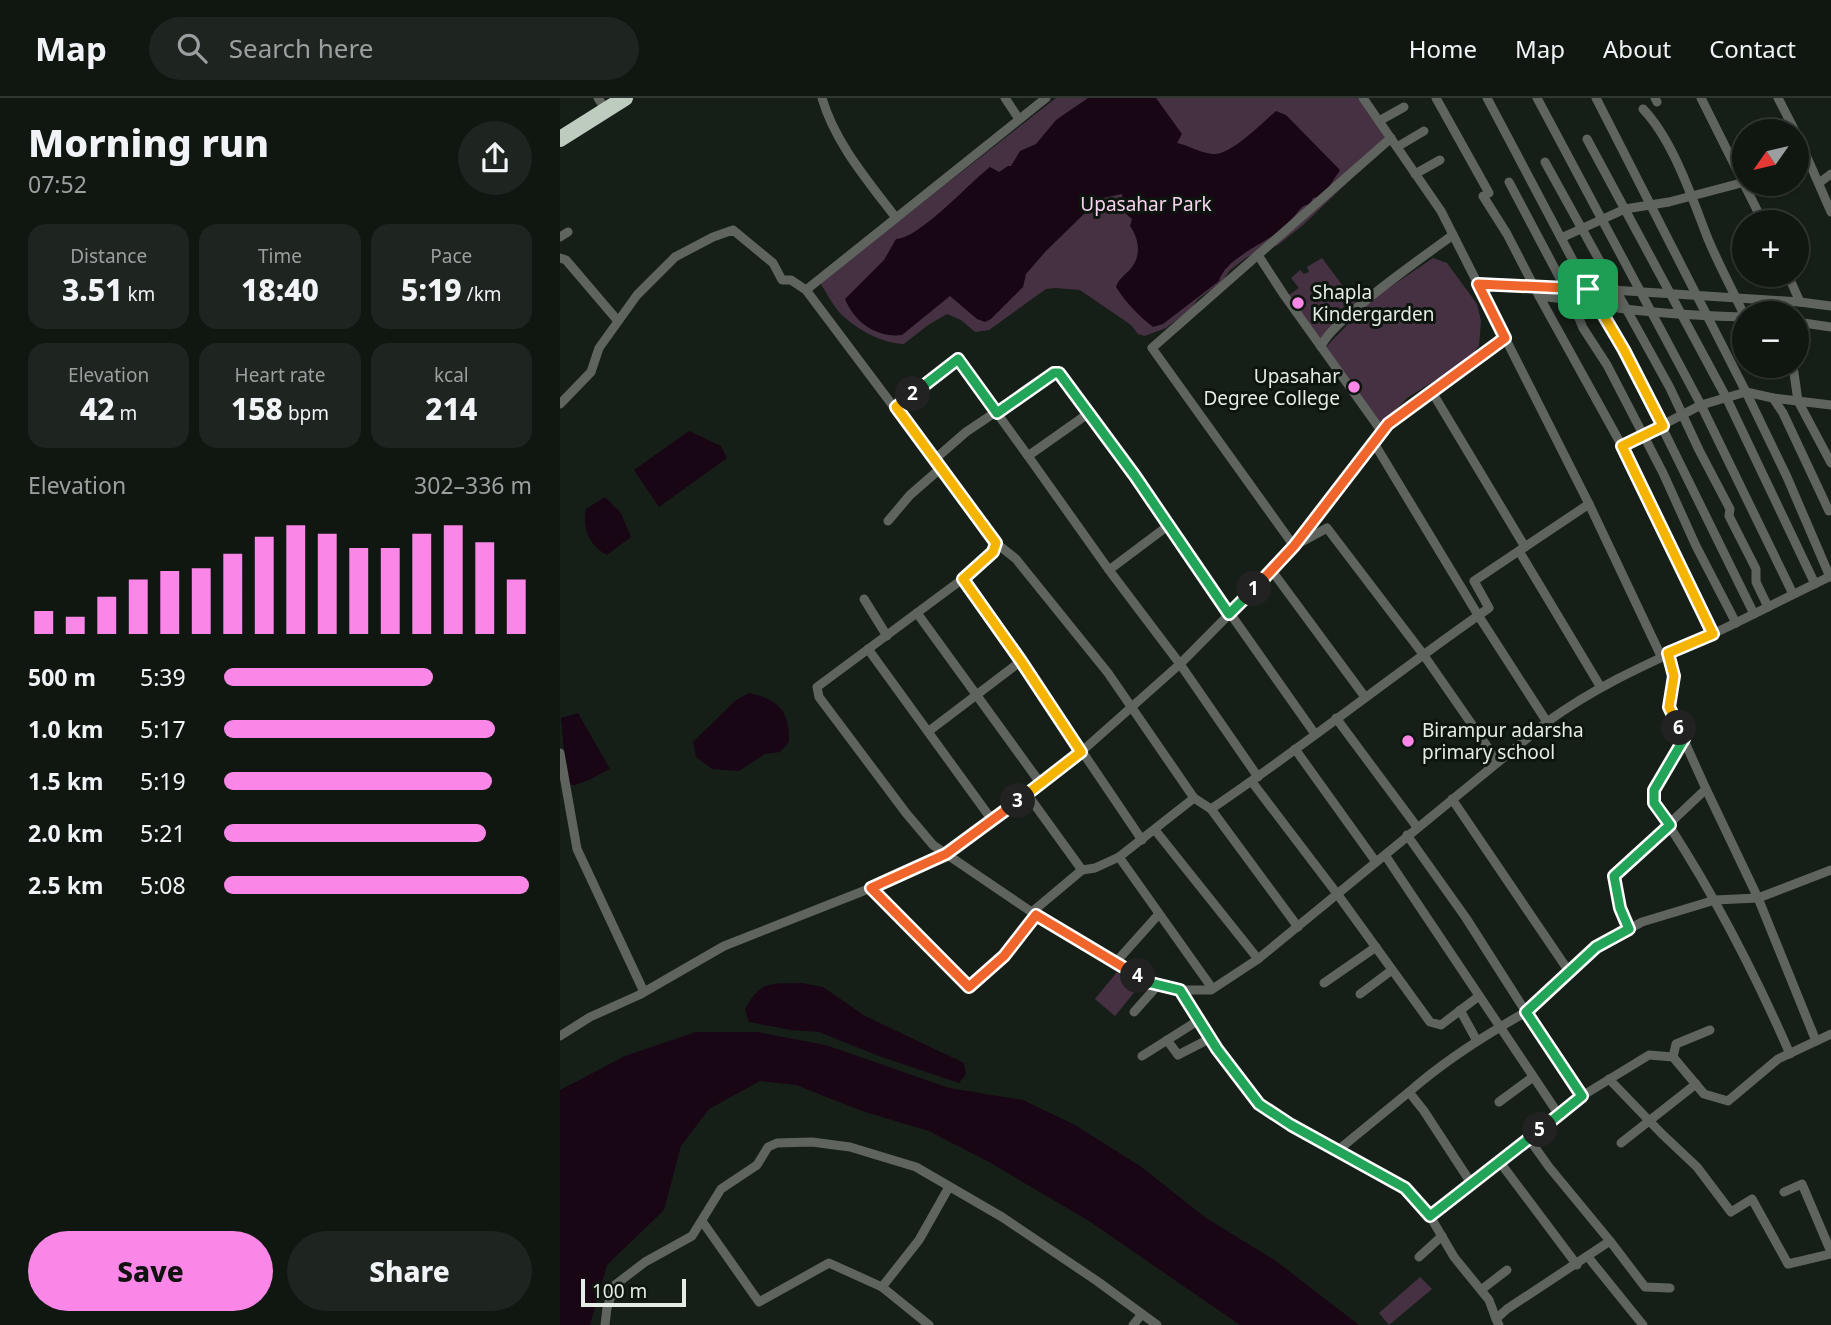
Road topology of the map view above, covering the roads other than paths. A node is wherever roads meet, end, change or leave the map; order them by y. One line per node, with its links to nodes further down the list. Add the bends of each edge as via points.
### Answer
1 (625, 98): 12 (highway)
2 (822, 98): 35 (street, via 828,118 863,175)
3 (1005, 98): 15 (street)
4 (1046, 98): 15 (street)
5 (1363, 98): 17 (street)
6 (1436, 98): 43 (street)
7 (1487, 98): 39 (street)
8 (1537, 98): 36 (street)
9 (1596, 98): 32 (street)
10 (1701, 98): 22 (street)
11 (1777, 98): 16 (street)
12 (602, 104): 19 (highway)
13 (1404, 107): 17 (street)
14 (1643, 109): 31 (street, via 1656,122)
15 (1019, 119): 35 (street)
16 (1788, 119)
17 (1380, 121): 21 (street)
18 (1424, 131): 21 (street)
19 (560, 139)
20 (1587, 139): 33 (street)
21 (1394, 142): 26 (street); 40 (street)
22 (1732, 159)
23 (1440, 160): 26 (street)
24 (1545, 162): 37 (street)
25 (1810, 169): 29 (street)
26 (1415, 174): 38 (street)
27 (1831, 174): 29 (street)
28 (1509, 182): 44 (street)
29 (1819, 183): 34 (street)
30 (1732, 186): 31 (street)
31 (1693, 196): 32 (street); 52 (street, via 1720,268)
32 (1649, 204): 33 (street); 50 (street)
33 (1625, 209): 36 (street); 49 (street)
34 (1831, 212)
35 (896, 218): 46 (street)
36 (1602, 219): 37 (street); 48 (street)
37 (1583, 229): 39 (street); 47 (street)
38 (1453, 235): 42 (street); 68 (street, via 1350,315)
39 (1561, 238): 45 (street)
40 (1258, 255): 68 (street); 96 (street, via 1152,348)
41 (560, 258): 64 (street)
42 (1478, 284): 43 (street); 67 (street)
43 (1534, 285): 44 (street); 51 (street)
44 (1565, 287): 45 (street); 53 (street)
45 (1588, 289): 47 (street); 57 (street)
46 (806, 290): 64 (street, via 782,280 773,262 733,230 676,257); 78 (street)
47 (1617, 291): 48 (street); 59 (street)
48 (1641, 292): 49 (street); 60 (street)
49 (1669, 293): 50 (street); 61 (street)
50 (1696, 295): 52 (street); 62 (street)
51 (1539, 296): 53 (street); 86 (street)
52 (1737, 298): 54 (street); 55 (street)
53 (1571, 299): 57 (street); 84 (street)
54 (1738, 301)
55 (1784, 301)
56 (1809, 303): 58 (street)
57 (1596, 304): 59 (street); 82 (street)
58 (1831, 306)
59 (1626, 309): 60 (street); 81 (street)
60 (1651, 311): 61 (street); 76 (street)
61 (1681, 314): 62 (street); 72 (street)
62 (1706, 316): 63 (street); 71 (street)
63 (1732, 317)
64 (618, 321): 75 (street, via 599,348 591,372)
65 (1809, 324): 66 (street)
66 (1831, 327)
67 (1505, 338): 70 (street); 91 (street)
68 (1321, 347): 83 (street)
69 (1795, 378): 74 (street)
70 (1432, 391): 83 (street); 97 (street)
71 (1746, 391): 72 (street); 73 (street); 100 (street)
72 (1726, 397): 76 (street); 102 (street)
73 (1773, 398): 74 (street); 92 (street)
74 (1798, 401): 77 (street); 89 (street)
75 (560, 404)
76 (1701, 405): 81 (street); 103 (street)
77 (1831, 405)
78 (896, 407): 79 (street, via 958,359); 88 (street)
79 (997, 413): 80 (street, via 1056,373); 87 (street); 88 (street)
80 (1089, 413): 87 (street); 94 (street)
81 (1683, 416): 82 (street); 105 (street, via 1730,509)
82 (1663, 426): 84 (street); 108 (street)
83 (1382, 432): 85 (street)
84 (1642, 437): 86 (street); 110 (street)
85 (1374, 443): 96 (street); 109 (street)
86 (1622, 446): 111 (street)
87 (1028, 456): 98 (street)
88 (935, 459): 90 (street)
89 (1831, 463)
90 (941, 468): 93 (street); 95 (street)
91 (1589, 504): 97 (street); 115 (street)
92 (1829, 511)
93 (888, 521)
94 (1169, 525): 98 (street); 107 (street)
95 (996, 543): 101 (street, via 993,552); 121 (street, via 1016,559 1108,673)
96 (1294, 546): 99 (street); 114 (street, via 1327,528)
97 (1522, 549): 109 (street, via 1475,581 1489,608); 118 (street)
98 (1109, 570): 117 (street)
99 (1272, 571): 107 (street); 120 (street)
100 (1830, 576): 102 (street)
101 (963, 579): 106 (street); 116 (street)
102 (1815, 584): 103 (street)
103 (1793, 594): 105 (street)
104 (864, 599): 112 (street)
105 (1768, 607): 108 (street)
106 (917, 613): 112 (street); 119 (street)
107 (1229, 614): 117 (street); 125 (street)
108 (1754, 614): 110 (street)
109 (1478, 615): 114 (street); 123 (street)
110 (1736, 622): 111 (street)
111 (1713, 634): 115 (street)
112 (887, 636): 113 (street)
113 (868, 649): 124 (street); 144 (street, via 817,687 819,697 906,813)
114 (1423, 654): 120 (street); 130 (street)
115 (1664, 655): 118 (street); 126 (street, via 1674,676 1669,707)
116 (1021, 661): 119 (street); 128 (street)
117 (1180, 664): 121 (street); 131 (street)
118 (1601, 686): 123 (street)
119 (976, 695): 124 (street); 132 (street)
120 (1365, 697): 122 (street)
121 (1131, 709): 128 (street); 135 (street)
122 (1336, 718): 125 (street); 140 (street)
123 (1547, 722): 130 (street)
124 (929, 731): 138 (street)
125 (1315, 734): 127 (street)
126 (1684, 739): 133 (street); 139 (street, via 1654,790 1654,803)
127 (1295, 749): 131 (street); 147 (street)
128 (1081, 752): 132 (street); 143 (street)
129 (560, 753): 167 (street, via 577,849)
130 (1498, 762): 136 (street)
131 (1255, 779): 137 (street); 151 (street)
132 (1041, 784): 134 (street)
133 (1706, 789): 139 (street); 152 (street)
134 (1027, 794): 138 (street); 148 (street)
135 (1194, 798): 137 (street); 141 (street)
136 (1451, 799): 140 (street); 162 (street)
137 (1211, 809): 156 (street)
138 (992, 820): 144 (street)
139 (1670, 825): 153 (street); 157 (street, via 1614,876)
140 (1417, 827): 142 (street)
141 (1155, 830): 143 (street); 159 (street)
142 (1407, 835): 145 (street); 172 (street)
143 (1142, 841): 146 (street)
144 (946, 854): 150 (street); 154 (street)
145 (1385, 855): 147 (street); 169 (street)
146 (1119, 857): 148 (street); 155 (street)
147 (1376, 862): 151 (street)
148 (1082, 870): 154 (street)
149 (1831, 870): 152 (street)
150 (871, 888): 154 (street, via 969,987 1004,956); 167 (street, via 724,946)
151 (1338, 895): 156 (street); 158 (street)
152 (1758, 898): 153 (street); 181 (street)
153 (1715, 900): 157 (street); 182 (street)
154 (1034, 913): 160 (street)
155 (1158, 915): 160 (street); 165 (street)
156 (1298, 927): 159 (street)
157 (1629, 929): 162 (street, via 1596,947)
158 (1376, 947): 161 (street); 163 (street)
159 (1258, 959): 165 (street)
160 (1115, 962): 164 (street)
161 (1392, 970): 168 (street); 170 (street, via 1430,1022 1441,1025)
162 (1570, 973): 172 (street)
163 (1324, 983)
164 (1158, 985): 166 (street); 171 (street)
165 (1212, 988): 166 (street)
166 (1180, 990): 173 (street)
167 (644, 992): 177 (street)
168 (1360, 993)
169 (1479, 996): 170 (street); 174 (street)
170 (1460, 1010): 180 (street)
171 (1134, 1012)
172 (1526, 1012): 174 (street); 189 (street)
173 (1199, 1020): 178 (street); 179 (street)
174 (1500, 1027): 180 (street); 185 (street)
175 (1710, 1030): 184 (street, via 1675,1044)
176 (1831, 1034): 181 (street)
177 (560, 1036)
178 (1211, 1038): 179 (street, via 1176,1060); 195 (street, via 1259,1104)
179 (1167, 1040): 183 (street)
180 (1478, 1041): 188 (street)
181 (1816, 1041): 182 (street)
182 (1790, 1054): 187 (street, via 1728,1101 1704,1094)
183 (1142, 1056)
184 (1673, 1057): 186 (street, via 1648,1055); 187 (street)
185 (1533, 1077): 190 (street); 191 (street)
186 (1609, 1079): 189 (street); 192 (street)
187 (1696, 1084): 192 (street)
188 (1409, 1092): 195 (street); 197 (street)
189 (1582, 1096): 191 (street)
190 (1499, 1102)
191 (1559, 1115): 193 (street)
192 (1649, 1121): 194 (street); 204 (street, via 1698,1167 1731,1212 1752,1199 1788,1264)
193 (1529, 1139): 196 (street); 203 (street)
194 (1621, 1143)
195 (1337, 1150): 200 (street, via 1405,1188)
196 (1499, 1161): 197 (street); 207 (street)
197 (1471, 1183): 200 (street)
198 (949, 1187): 201 (street, via 916,1167 850,1147 777,1143 768,1147 757,1165 721,1189); 209 (street, via 919,1240); 212 (street, via 1002,1217)
199 (1784, 1192): 204 (street, via 1802,1184)
200 (1430, 1216): 202 (street)
201 (702, 1221): 209 (street, via 759,1302 829,1263); 214 (street, via 692,1236 615,1284)
202 (1442, 1237): 205 (street); 211 (street)
203 (1610, 1241): 206 (street); 210 (street, via 1645,1287)
204 (1831, 1253)
205 (1419, 1256)
206 (1588, 1257): 207 (street); 218 (street)
207 (1577, 1265): 213 (street, via 1507,1309)
208 (1507, 1270): 211 (street)
209 (882, 1287): 215 (street)
210 (1670, 1288)
211 (1481, 1290): 213 (street)
212 (1142, 1314): 216 (street); 217 (street)
213 (1498, 1322)
214 (605, 1325)
215 (929, 1325)
216 (1133, 1325)
217 (1157, 1325)
218 (1643, 1325)

